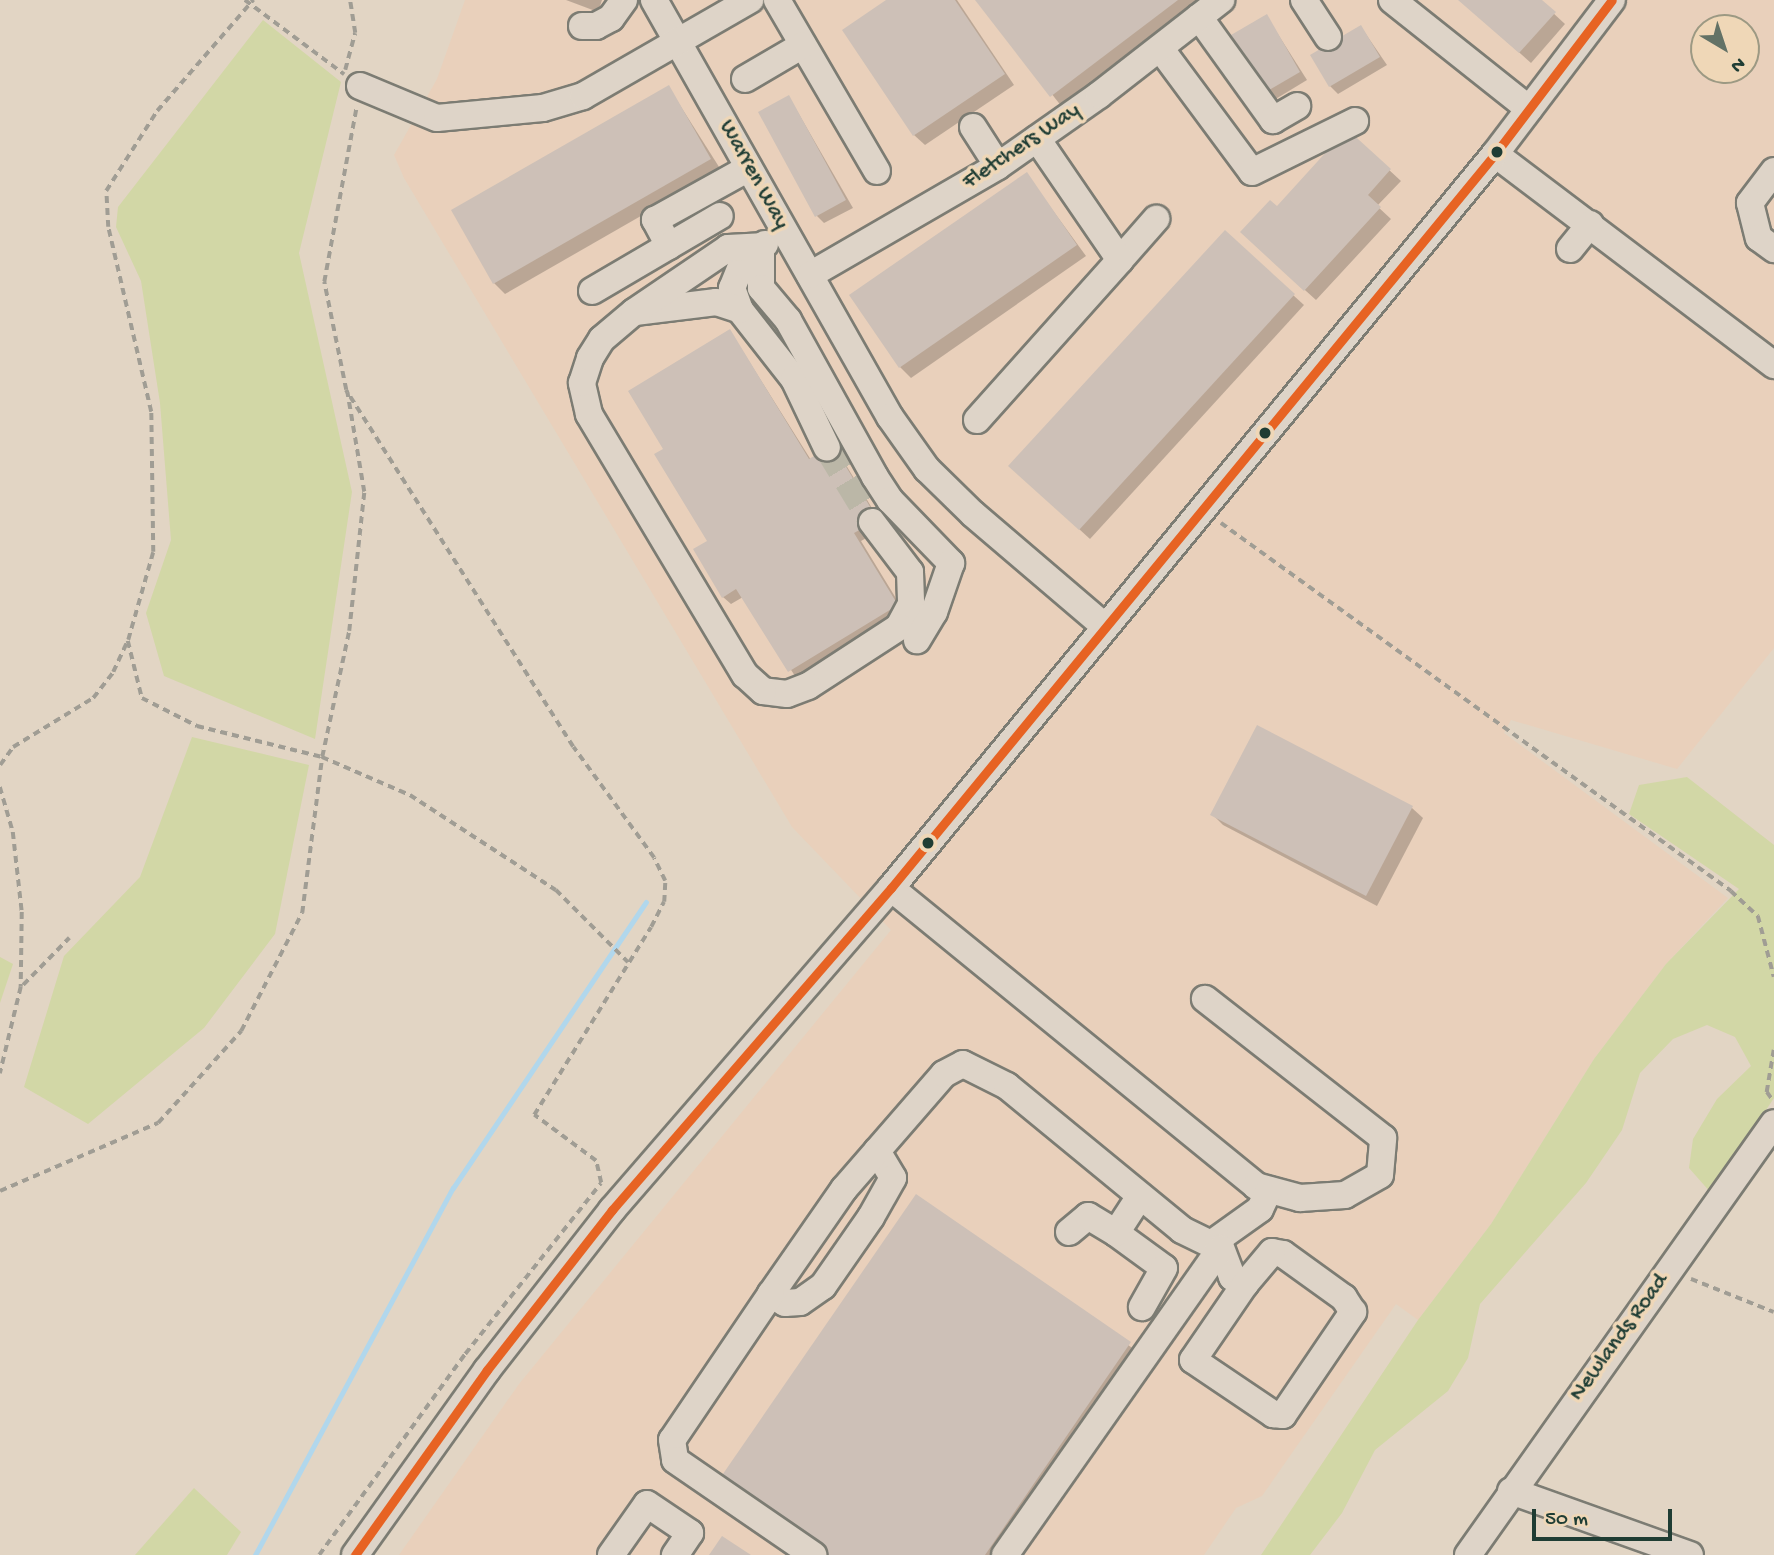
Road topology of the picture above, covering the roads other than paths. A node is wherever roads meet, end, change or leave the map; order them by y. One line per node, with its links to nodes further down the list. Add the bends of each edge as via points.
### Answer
1 (624, 0): 10 (street, via 611,18 596,26)
2 (654, 0): 12 (street, Warren Way)
3 (750, 0): 12 (street)
4 (777, 0): 13 (street)
5 (1221, 0): 9 (street, Fletchers Way)
6 (1304, 0): 11 (street)
7 (1392, 0): 18 (street)
8 (1612, 0): 18 (street)
9 (1199, 17): 14 (street, Fletchers Way); 17 (street, via 1273,120)
10 (582, 26)
11 (1328, 37)
12 (677, 42): 16 (street, via 583,96 543,108 437,118); 24 (street, Warren Way)
13 (803, 45): 15 (street); 25 (street)
14 (1160, 48): 19 (street, via 1252,172); 21 (street, Fletchers Way)
15 (745, 79)
16 (352, 80)
17 (1297, 106)
18 (1530, 109): 22 (street)
19 (1355, 121)
20 (973, 127): 23 (street)
21 (1037, 139): 23 (street, Fletchers Way); 35 (street)
22 (1495, 154): 29 (street); 44 (street)
23 (998, 166): 36 (street, Fletchers Way)
24 (749, 168): 30 (street, Warren Way); 31 (street, via 655,220)
25 (877, 171)
26 (1774, 171): 34 (street, via 1750,203 1759,238)
27 (720, 216): 31 (street)
28 (1157, 219): 35 (street)
29 (1590, 224): 33 (street); 40 (street)
30 (785, 233): 32 (street); 36 (street, Warren Way)
31 (669, 246): 37 (street)
32 (761, 246): 38 (street, via 741,266 732,288); 39 (street, via 728,248); 45 (street, via 761,288 788,320 890,500 951,562 934,612)
33 (1570, 249)
34 (1774, 249)
35 (1119, 260): 41 (street)
36 (810, 275): 44 (street, Warren Way, via 890,417 927,469)
37 (592, 291)
38 (740, 310): 39 (street, via 716,302); 42 (street, via 794,379)
39 (634, 312): 43 (street, via 602,340 590,358 582,383 589,414 745,674 763,691 787,694 808,686 899,627 911,604 910,572)
40 (1774, 365)
41 (976, 420)
42 (827, 448)
43 (872, 522)
44 (1104, 626): 46 (street)
45 (917, 640)
46 (891, 888): 50 (street, via 1256,1186); 60 (street, via 612,1210 488,1370)
47 (1205, 999): 50 (street, via 1383,1138 1380,1175 1345,1195 1300,1198)
48 (1774, 1123): 58 (street, Newlands Road)
49 (877, 1151): 51 (street, via 944,1074 963,1064 1007,1086); 56 (street, via 844,1189); 56 (street, via 893,1178 823,1286 800,1302 785,1304)
50 (1269, 1190): 54 (street, via 1261,1209)
51 (1140, 1196): 53 (street); 54 (street, via 1182,1230)
52 (1069, 1233): 53 (street, via 1088,1216)
53 (1116, 1233): 57 (street, via 1164,1268)
54 (1219, 1244): 55 (street, via 1233,1276); 64 (street)
55 (1245, 1283): 55 (street, via 1193,1360 1273,1413 1283,1415 1353,1312 1344,1298 1283,1254 1272,1252)
56 (771, 1294): 63 (street, via 672,1440 675,1460)
57 (1142, 1307)
58 (1511, 1491): 59 (street); 65 (street, Newlands Road)
59 (1657, 1550): 66 (street)
60 (355, 1555)
61 (611, 1555): 62 (street, via 647,1503 690,1533)
62 (675, 1555)
63 (813, 1555)
64 (1005, 1555)
65 (1468, 1555)
66 (1690, 1555)

